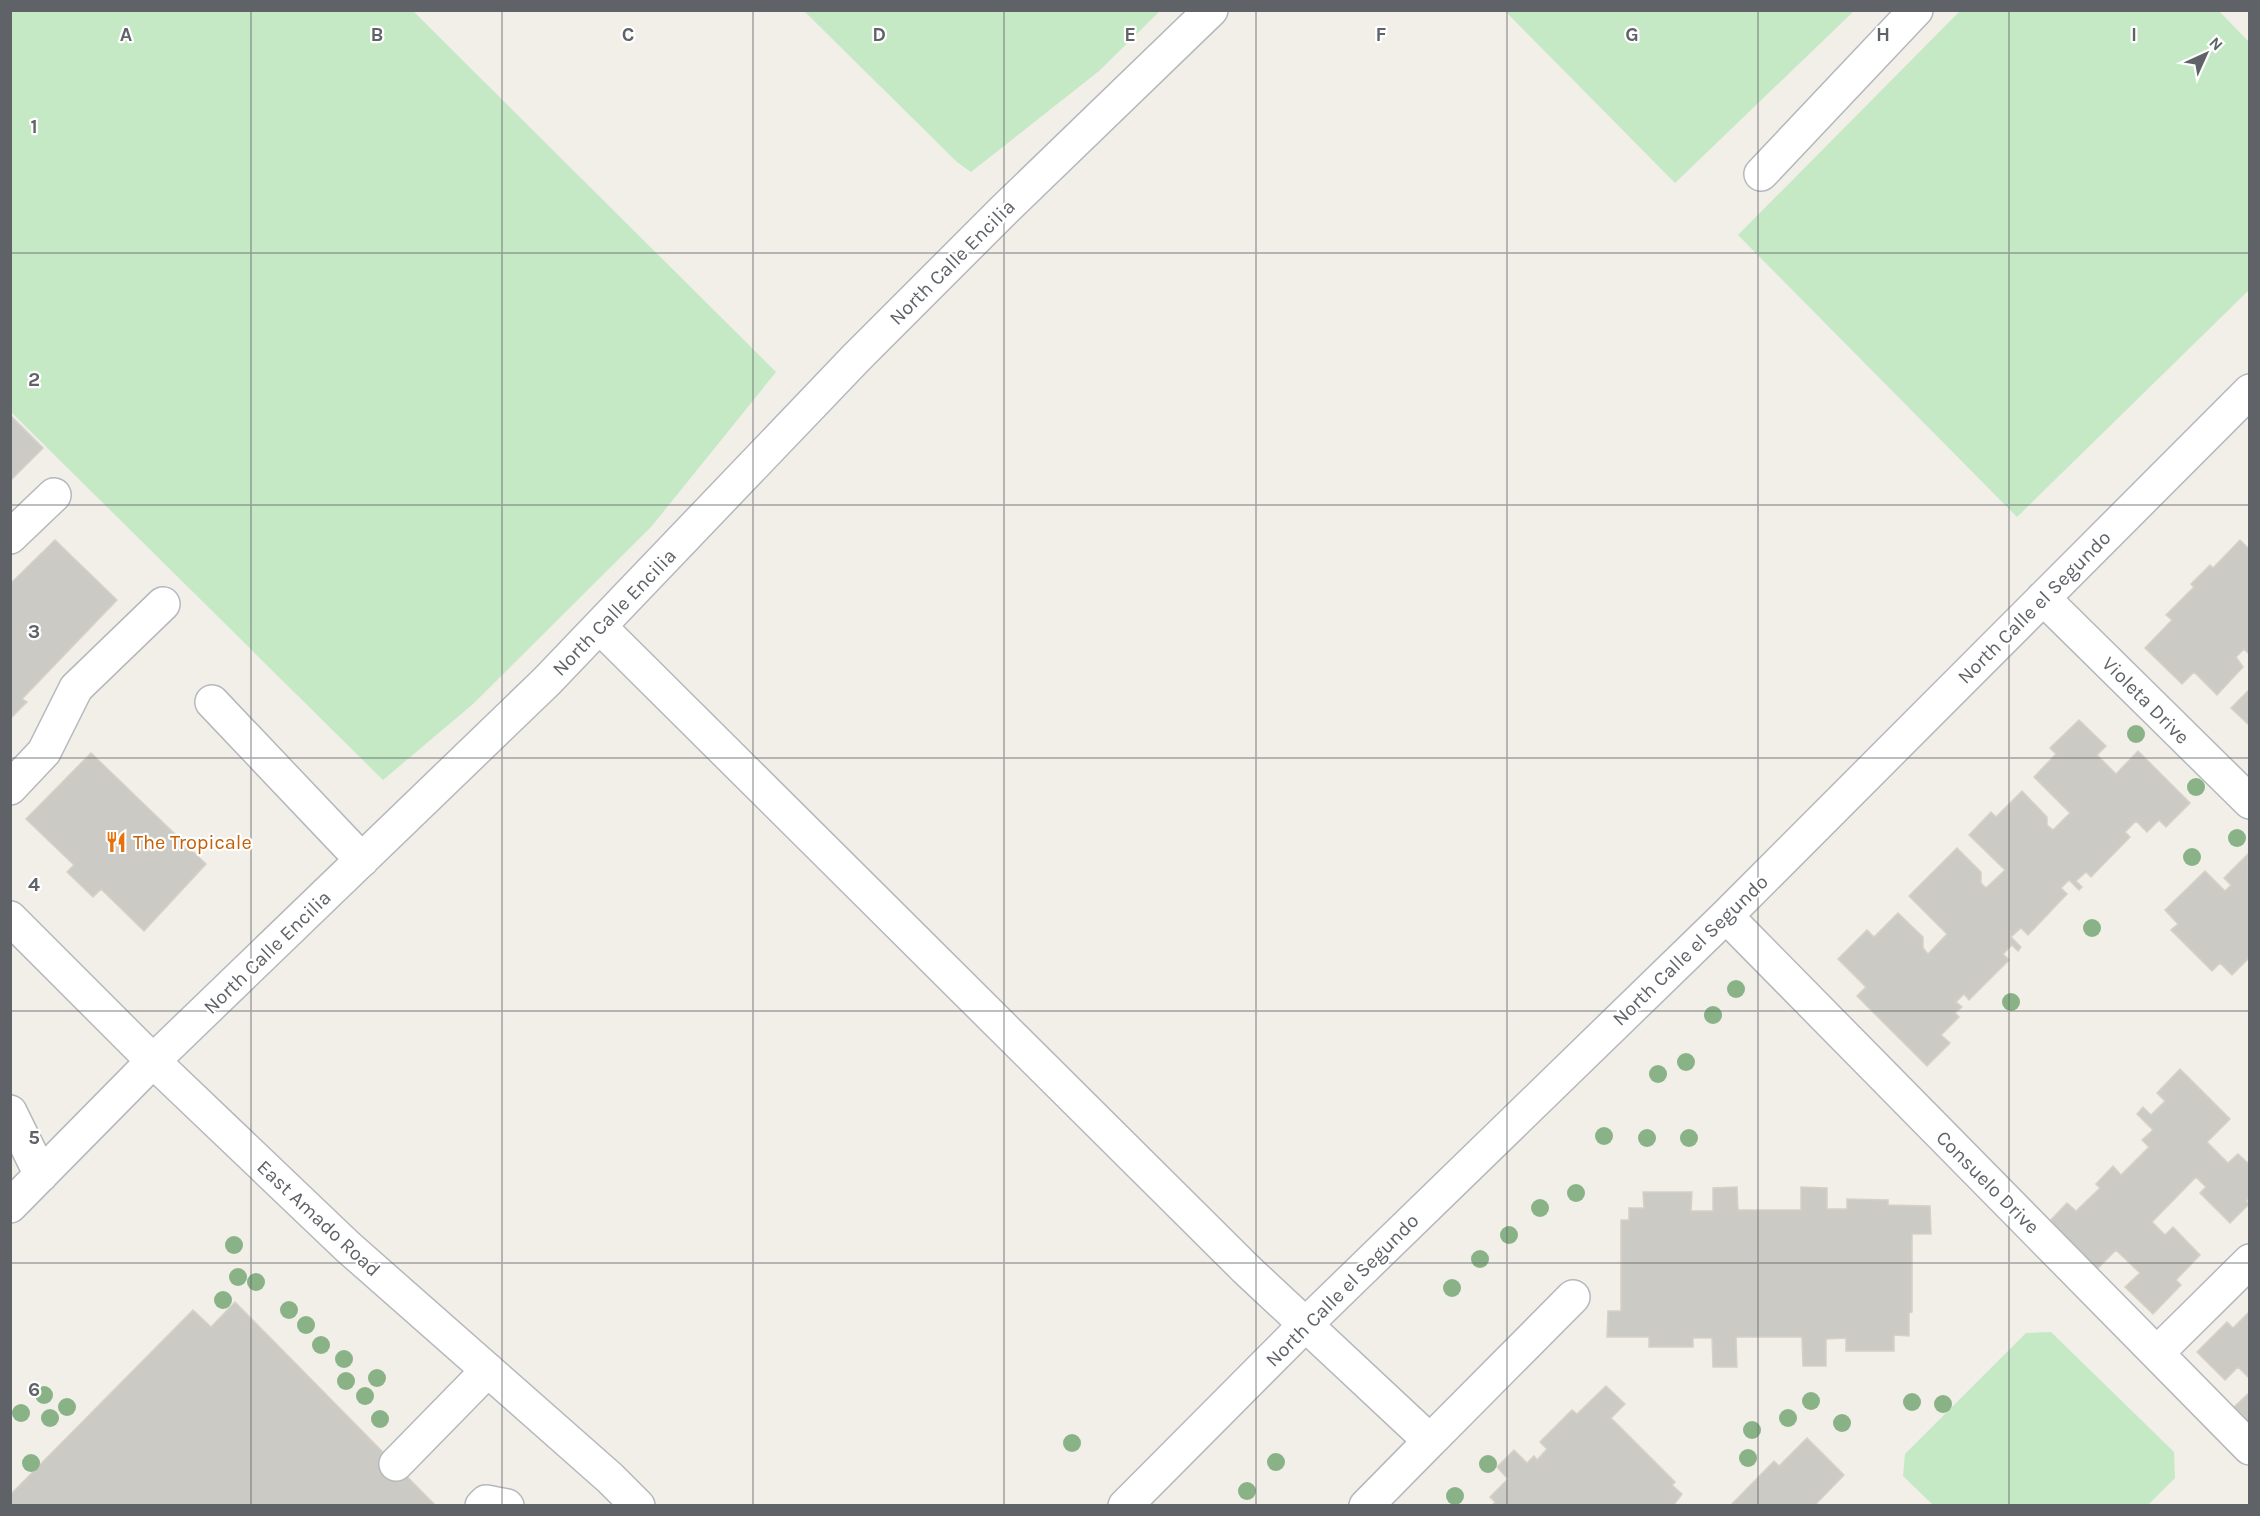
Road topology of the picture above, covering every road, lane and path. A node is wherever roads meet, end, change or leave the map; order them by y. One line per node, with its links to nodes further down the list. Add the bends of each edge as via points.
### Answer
1 (1211, 10): 9 (street, North Calle Encilia, via 872,342)
2 (1916, 10): 3 (street)
3 (1761, 174)
4 (2250, 391): 7 (street, North Calle el Segundo)
5 (54, 495): 6 (street)
6 (10, 537)
7 (2043, 598): 12 (street, Violeta Drive); 14 (street, North Calle el Segundo)
8 (163, 604): 11 (street, via 76,688 44,752)
9 (600, 627): 13 (street, North Calle Encilia); 22 (street)
10 (212, 702): 13 (street)
11 (10, 788)
12 (2250, 802)
13 (362, 860): 16 (street, North Calle Encilia)
14 (1726, 916): 22 (street, North Calle el Segundo); 23 (street, Consuelo Drive)
15 (10, 918): 16 (street, East Amado Road)
16 (153, 1061): 18 (street, North Calle Encilia); 24 (street, East Amado Road, via 348,1247)
17 (10, 1112): 18 (street)
18 (41, 1175): 19 (street, North Calle Encilia)
19 (10, 1206)
20 (2250, 1261): 23 (street)
21 (1573, 1297): 25 (street)
22 (1305, 1325): 25 (street); 31 (street, North Calle el Segundo)
23 (2157, 1353): 26 (street, Consuelo Drive)
24 (488, 1370): 27 (street); 30 (street, East Amado Road)
25 (1430, 1441): 32 (street)
26 (2250, 1448)
27 (396, 1464)
28 (482, 1506): 29 (street, via 486,1502)
29 (507, 1506)
30 (638, 1506)
31 (1125, 1506)
32 (1366, 1506)

